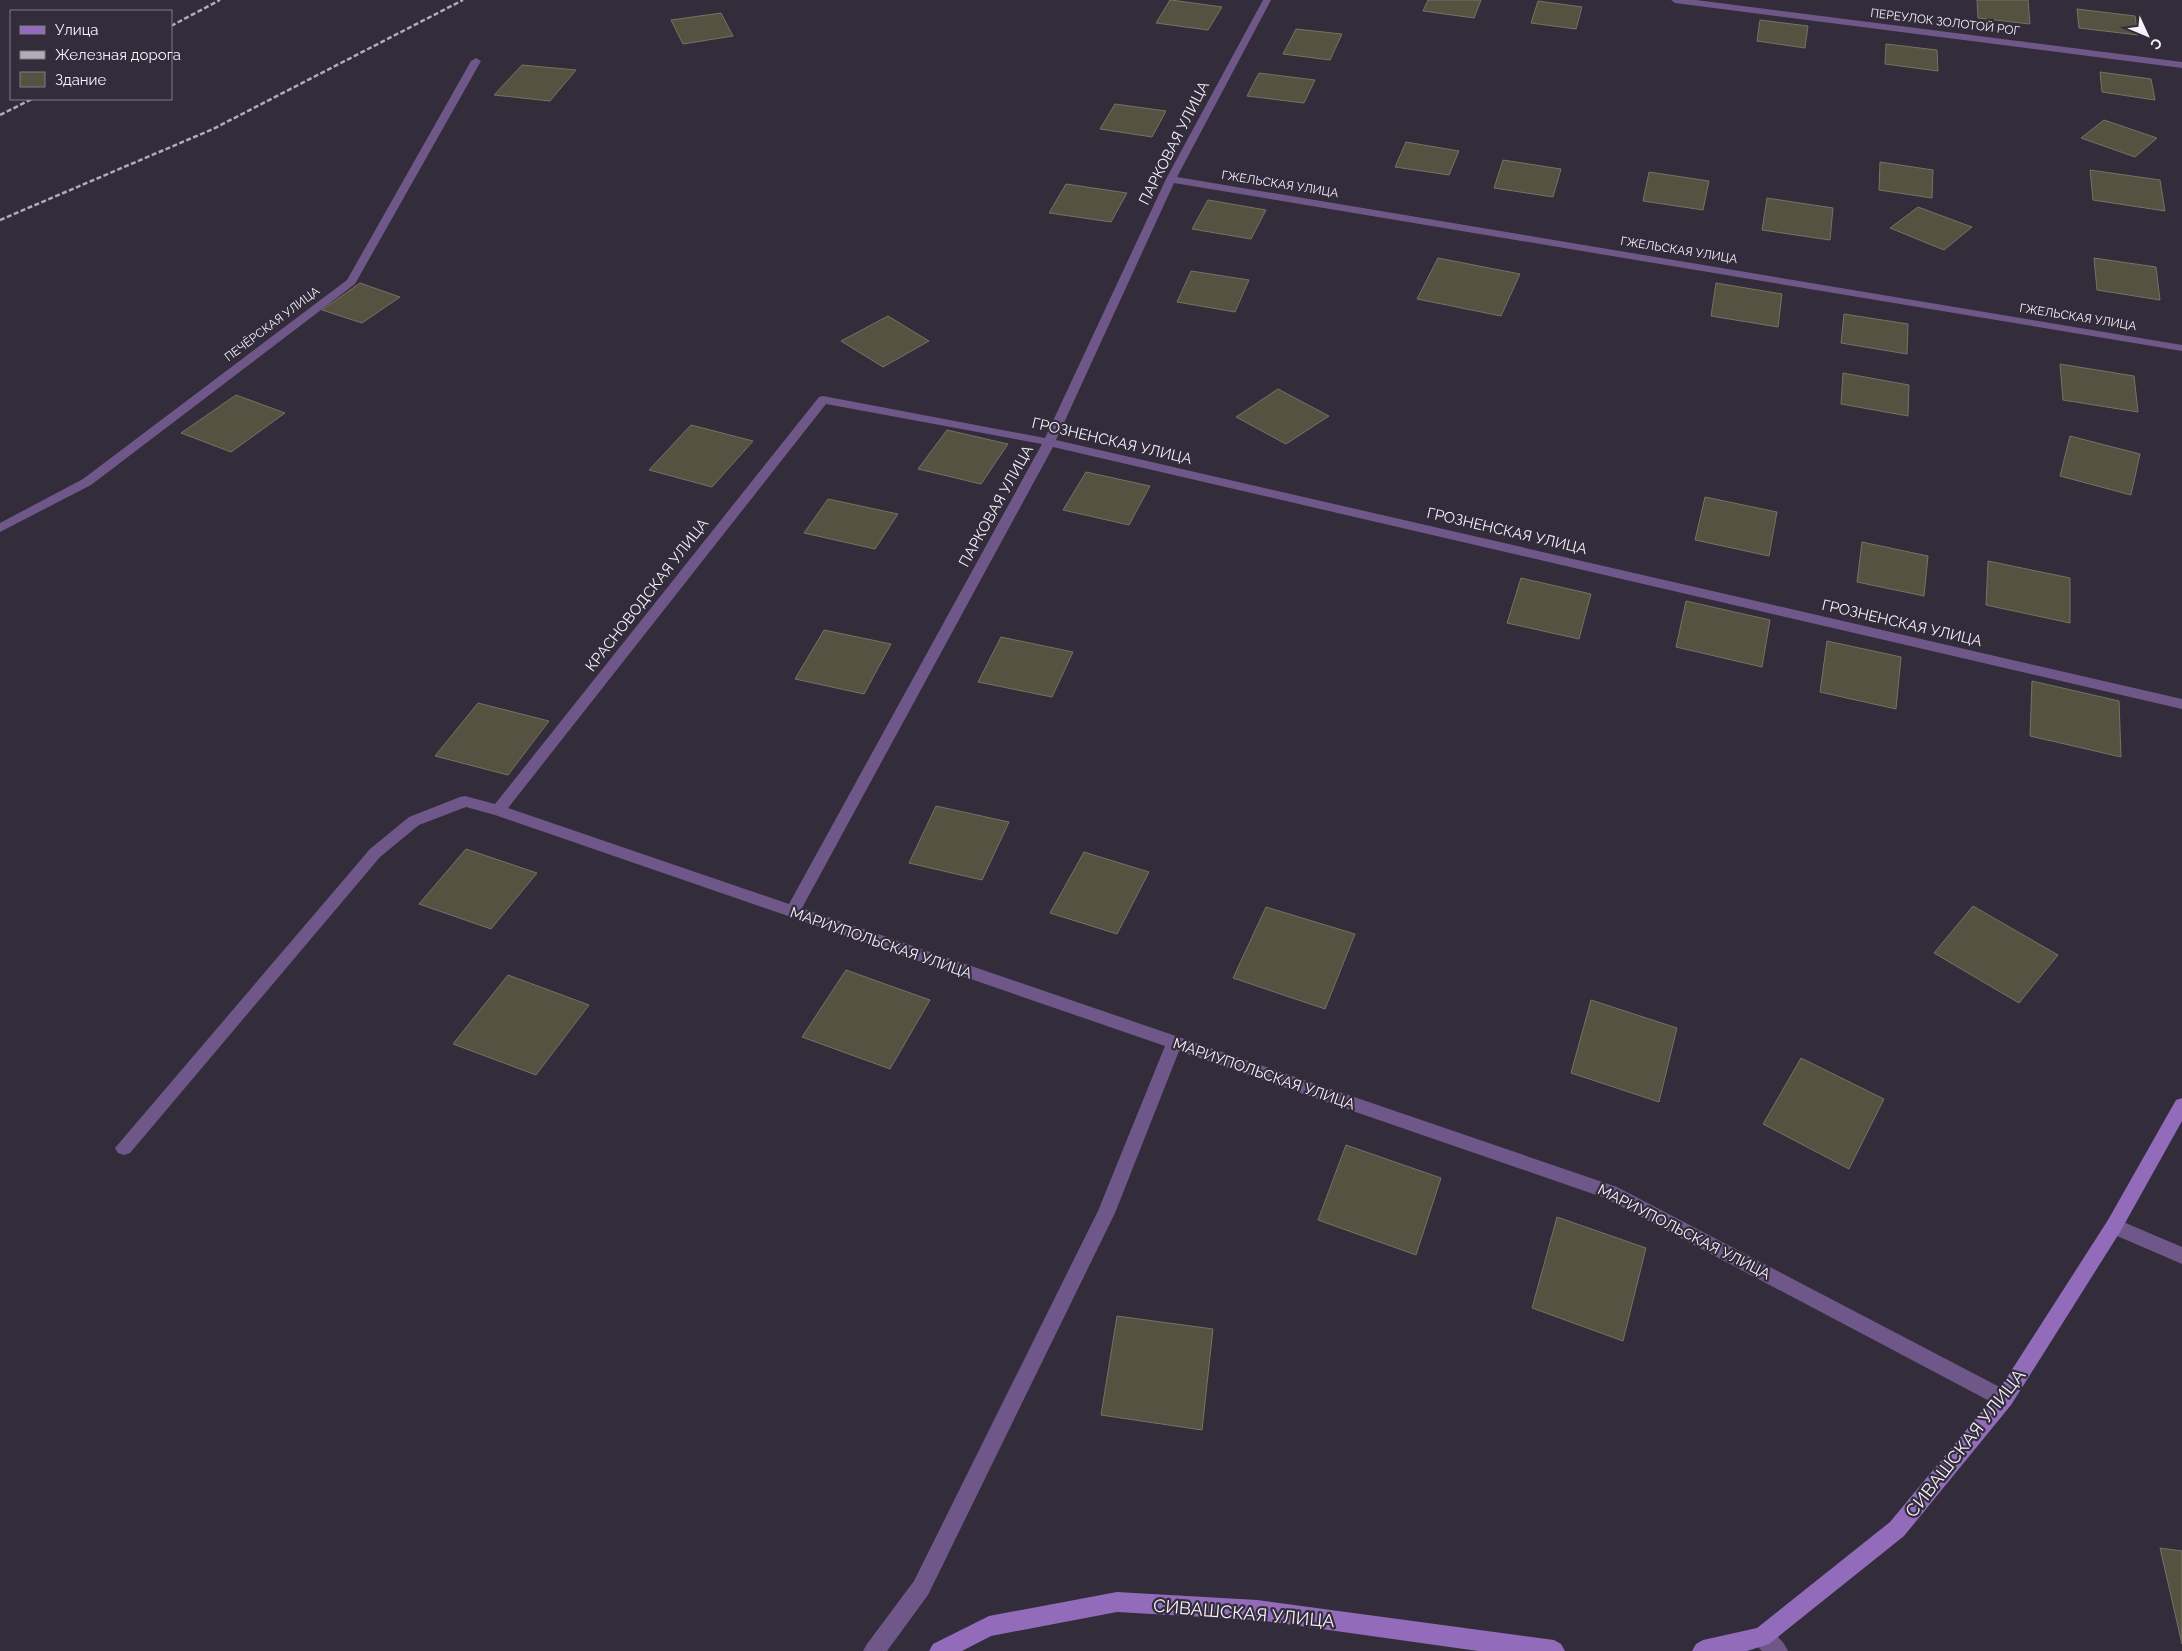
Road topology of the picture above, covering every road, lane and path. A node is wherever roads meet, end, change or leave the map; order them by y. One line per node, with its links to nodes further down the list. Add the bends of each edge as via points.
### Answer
1 (1267, 0): 5 (street, ПАРКОВАЯ УЛИЦА)
2 (1675, 0): 4 (street, ПЕРЕУЛОК ЗОЛОТОЙ РОГ)
3 (476, 61): 9 (street, ПЕЧЁРСКАЯ УЛИЦА, via 351,282 87,482)
4 (2182, 65)
5 (1171, 180): 6 (street, ГЖЕЛЬСКАЯ УЛИЦА); 8 (street, ПАРКОВАЯ УЛИЦА)
6 (2182, 348)
7 (823, 400): 8 (street, ГРОЗНЕНСКАЯ УЛИЦА); 11 (street, КРАСНОВОДСКАЯ УЛИЦА)
8 (1049, 442): 10 (street, ГРОЗНЕНСКАЯ УЛИЦА); 12 (street, ПАРКОВАЯ УЛИЦА)
9 (0, 528)
10 (2182, 704)
11 (498, 810): 12 (street, МАРИУПОЛЬСКАЯ УЛИЦА); 15 (street, МАРИУПОЛЬСКАЯ УЛИЦА, via 465,801 414,821 374,853)
12 (792, 912): 13 (street, МАРИУПОЛЬСКАЯ УЛИЦА)
13 (1174, 1043): 18 (street, МАРИУПОЛЬСКАЯ УЛИЦА, via 1611,1192); 20 (street, via 1106,1213 921,1588)
14 (2182, 1105): 16 (street, СИВАШСКАЯ УЛИЦА)
15 (124, 1148)
16 (2114, 1226): 17 (street); 18 (street, СИВАШСКАЯ УЛИЦА)
17 (2182, 1256)
18 (2004, 1399): 19 (street, СИВАШСКАЯ УЛИЦА, via 1897,1530)
19 (1770, 1644): 23 (street, СИВАШСКАЯ УЛИЦА)
20 (874, 1651)
21 (940, 1651): 22 (street, СИВАШСКАЯ УЛИЦА, via 989,1626 1117,1602 1257,1610)
22 (1554, 1651)
23 (1703, 1651)

